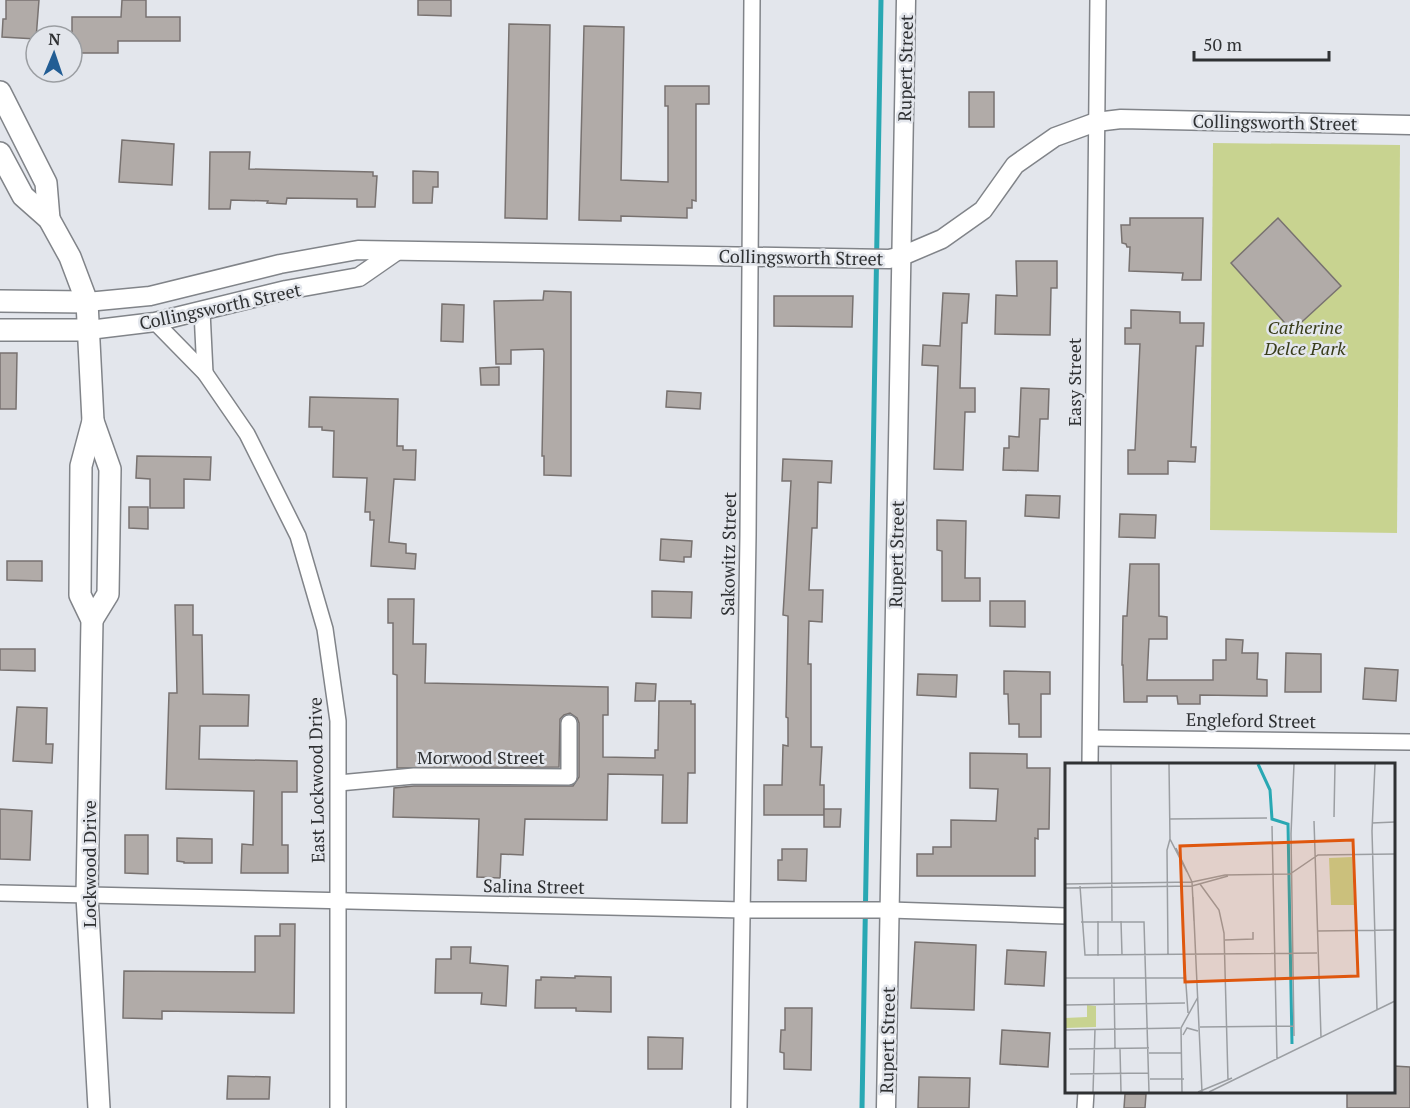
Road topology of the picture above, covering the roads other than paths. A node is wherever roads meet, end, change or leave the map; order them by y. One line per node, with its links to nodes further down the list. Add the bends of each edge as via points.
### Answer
1 (752, 0): 10 (street, Sakowitz Street)
2 (906, 0): 11 (street, Rupert Street)
3 (1098, 0): 5 (street, Easy Street)
4 (0, 92): 8 (main road, Lockwood Drive, via 46,183)
5 (1096, 122): 6 (street, Collingsworth Street, via 1121,119); 11 (street, Collingsworth Street, via 1047,142 1015,165 983,210 942,239); 22 (street, Easy Street)
6 (1410, 125)
7 (0, 153): 8 (main road, Lockwood Drive, via 23,196)
8 (49, 219): 13 (main road, Lockwood Drive, via 70,257)
9 (396, 252): 10 (street, Collingsworth Street); 13 (street, Collingsworth Street, via 358,250 280,264 150,296); 14 (street, Collingsworth Street, via 359,277)
10 (751, 256): 11 (street, Collingsworth Street); 29 (street, Sakowitz Street)
11 (896, 258): 30 (street, Rupert Street)
12 (0, 301): 13 (main road, Collingsworth Street)
13 (87, 302): 17 (main road, Lockwood Drive)
14 (202, 311): 15 (street, Collingsworth Street); 18 (street)
15 (155, 322): 17 (street, Collingsworth Street); 18 (street, East Lockwood Drive)
16 (0, 330): 17 (main road, Collingsworth Street)
17 (89, 330): 19 (main road, Lockwood Drive)
18 (205, 373): 25 (street, East Lockwood Drive, via 247,434 298,537 325,629 338,721)
19 (93, 421): 20 (main road, Lockwood Drive, via 81,466 80,595); 20 (main road, Lockwood Drive, via 110,469 108,594)
20 (92, 620): 27 (main road, Lockwood Drive)
21 (568, 723): 25 (street, Morwood Street, via 569,777 414,776)
22 (1091, 738): 23 (street, Engleford Street); 24 (street, Easy Street)
23 (1410, 742)
24 (1090, 763)
25 (339, 783): 28 (street, East Lockwood Drive)
26 (0, 894): 27 (street, Salina Street)
27 (87, 896): 28 (street, Salina Street); 32 (main road, Lockwood Drive)
28 (338, 901): 29 (street, Salina Street); 33 (street, East Lockwood Drive)
29 (743, 910): 30 (street, Salina Street); 34 (street, Sakowitz Street)
30 (884, 910): 31 (street, Salina Street); 35 (street, Rupert Street)
31 (1065, 916)
32 (99, 1108)
33 (338, 1108)
34 (739, 1108)
35 (886, 1108)

